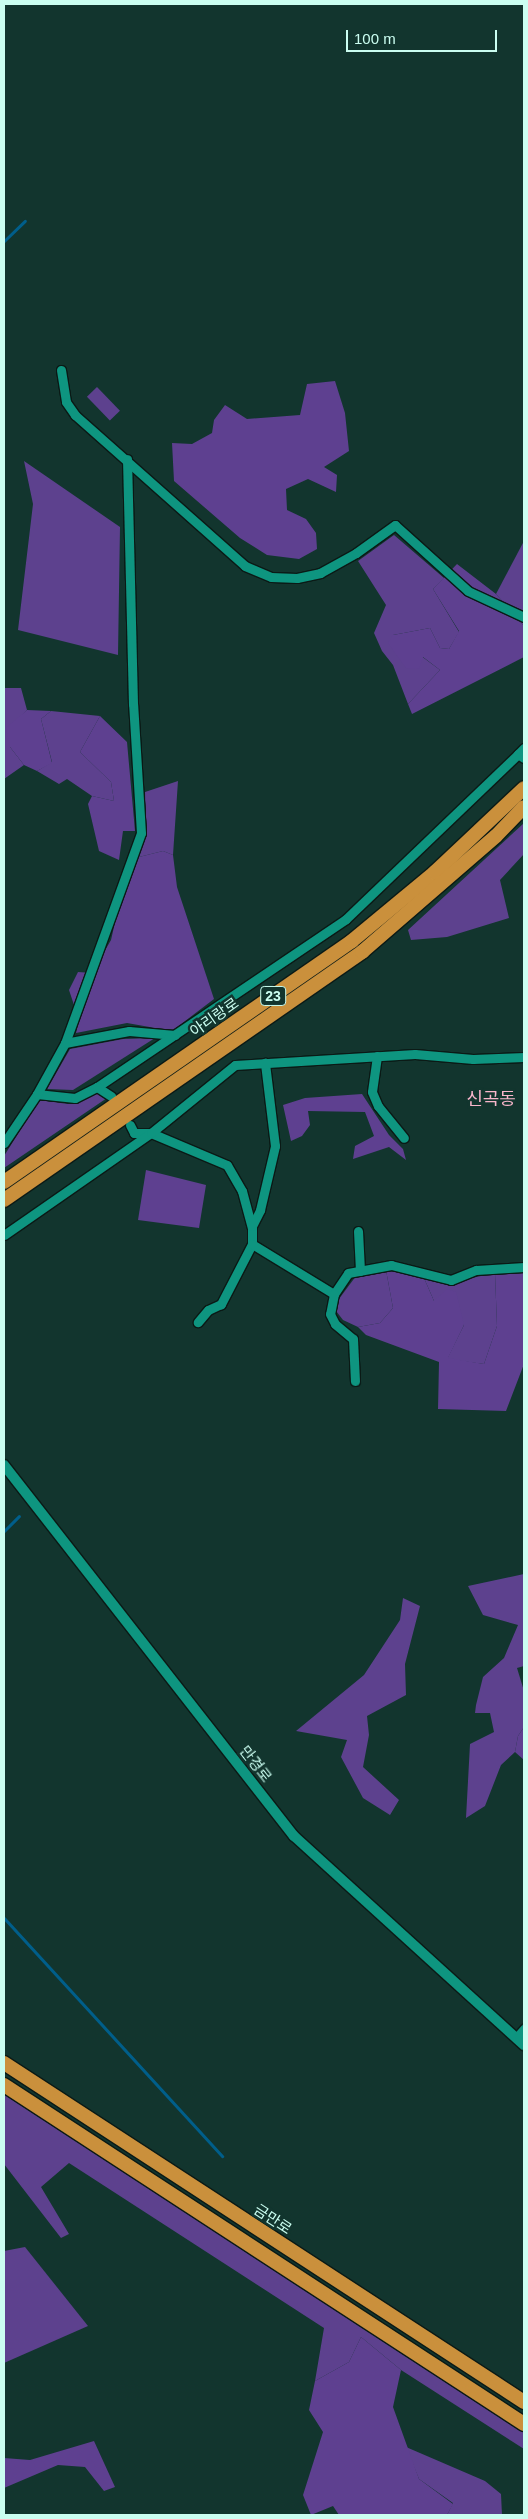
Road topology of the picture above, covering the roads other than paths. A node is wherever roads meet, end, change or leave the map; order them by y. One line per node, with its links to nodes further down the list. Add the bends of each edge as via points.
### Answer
1 (61, 370): 2 (street, via 66,402 75,414)
2 (127, 459): 3 (street, via 245,566 271,576 297,578 320,573 356,553 395,525 468,591); 8 (street, via 133,704 141,833)
3 (524, 617)
4 (522, 753): 7 (street, via 346,919)
5 (524, 788): 19 (highway, 아리랑로 / 23, via 435,872 352,941)
6 (524, 807): 20 (highway, 아리랑로 / 23, via 482,849 362,952)
7 (174, 1036): 8 (street, via 129,1031); 12 (street)
8 (65, 1043): 13 (street)
9 (377, 1056): 10 (street); 11 (street); 17 (street, via 372,1092 378,1106)
10 (524, 1057)
11 (265, 1063): 16 (street, via 235,1065); 21 (street, via 275,1146 260,1210)
12 (97, 1087): 13 (street, via 75,1098); 14 (street)
13 (37, 1094): 18 (street)
14 (111, 1096)
15 (130, 1125): 16 (street, via 134,1132)
16 (151, 1133): 21 (street, via 227,1165 242,1191); 23 (street)
17 (404, 1138)
18 (4, 1143)
19 (4, 1182)
20 (4, 1200)
21 (252, 1226): 24 (street)
22 (358, 1231): 26 (street)
23 (4, 1235)
24 (252, 1244): 27 (street); 28 (street, via 221,1304 208,1310)
25 (524, 1266): 26 (street, via 476,1270 451,1280 391,1265)
26 (360, 1271): 27 (street, via 348,1273)
27 (334, 1294): 29 (street, via 330,1314 335,1324 353,1339)
28 (198, 1322)
29 (355, 1382)
30 (4, 1465): 31 (street, 만경로, via 294,1836)
31 (520, 2033): 32 (street, 만경로)
32 (524, 2045)
33 (4, 2063): 35 (highway, 금만로)
34 (4, 2085): 36 (highway)
35 (524, 2402)
36 (524, 2424)

